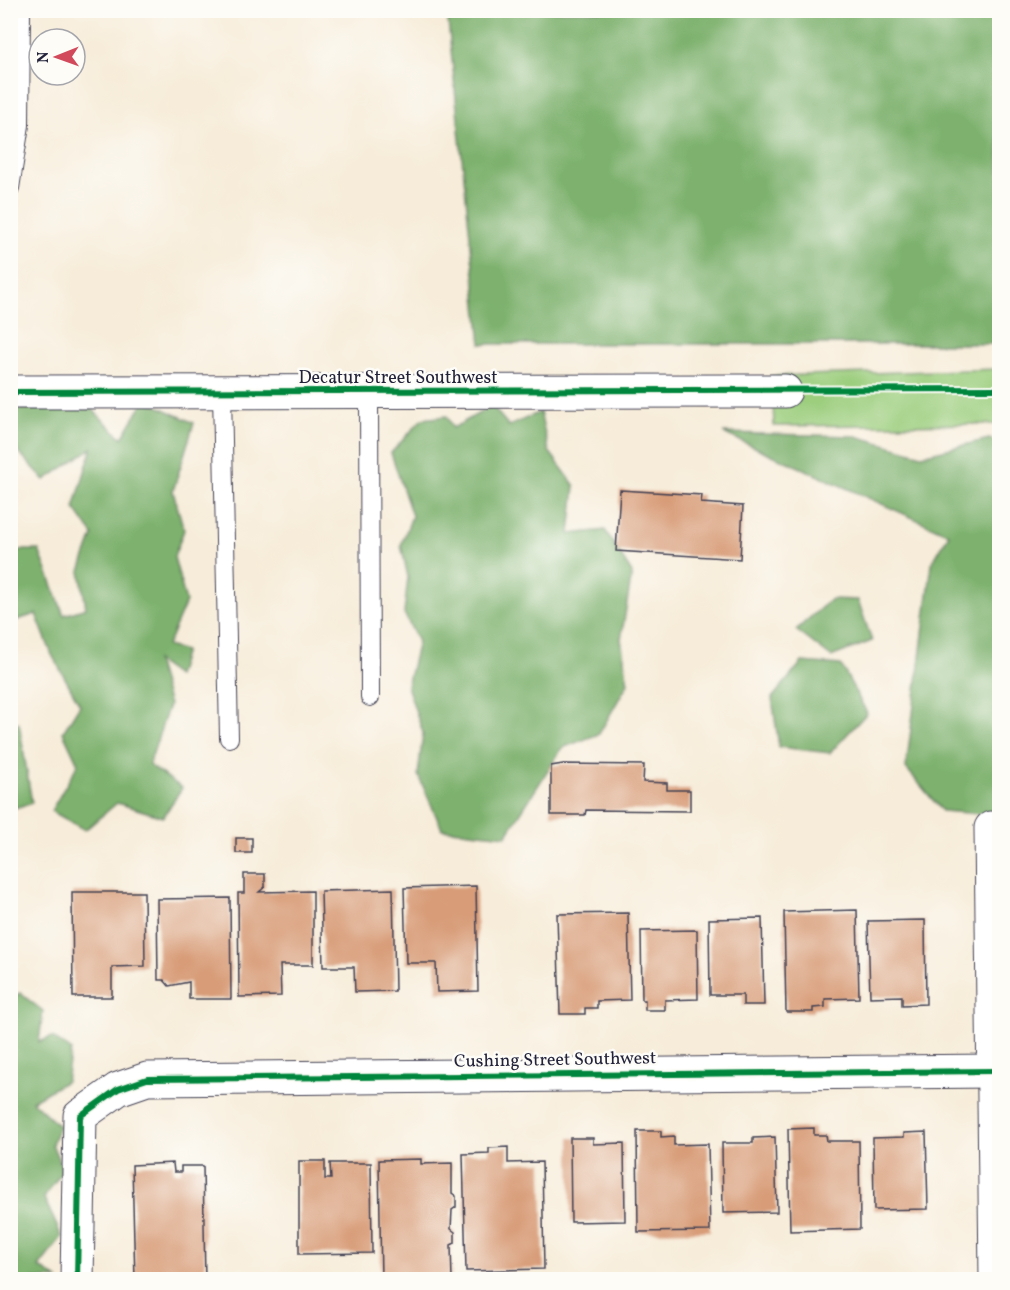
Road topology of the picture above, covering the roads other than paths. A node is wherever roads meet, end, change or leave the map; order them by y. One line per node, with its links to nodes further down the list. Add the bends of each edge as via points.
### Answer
1 (21, 10): 2 (lane, via 20,124)
2 (10, 188)
3 (785, 391): 6 (street, Decatur Street Southwest)
4 (10, 392): 5 (street, Decatur Street Southwest)
5 (222, 392): 6 (street, Decatur Street Southwest); 8 (lane)
6 (369, 392): 7 (lane)
7 (370, 698)
8 (229, 738)
9 (991, 828): 10 (street)
10 (994, 1071): 11 (street, Cushing Street Southwest, via 147,1079 118,1089 80,1116); 12 (street)
11 (77, 1280)
12 (996, 1280)

